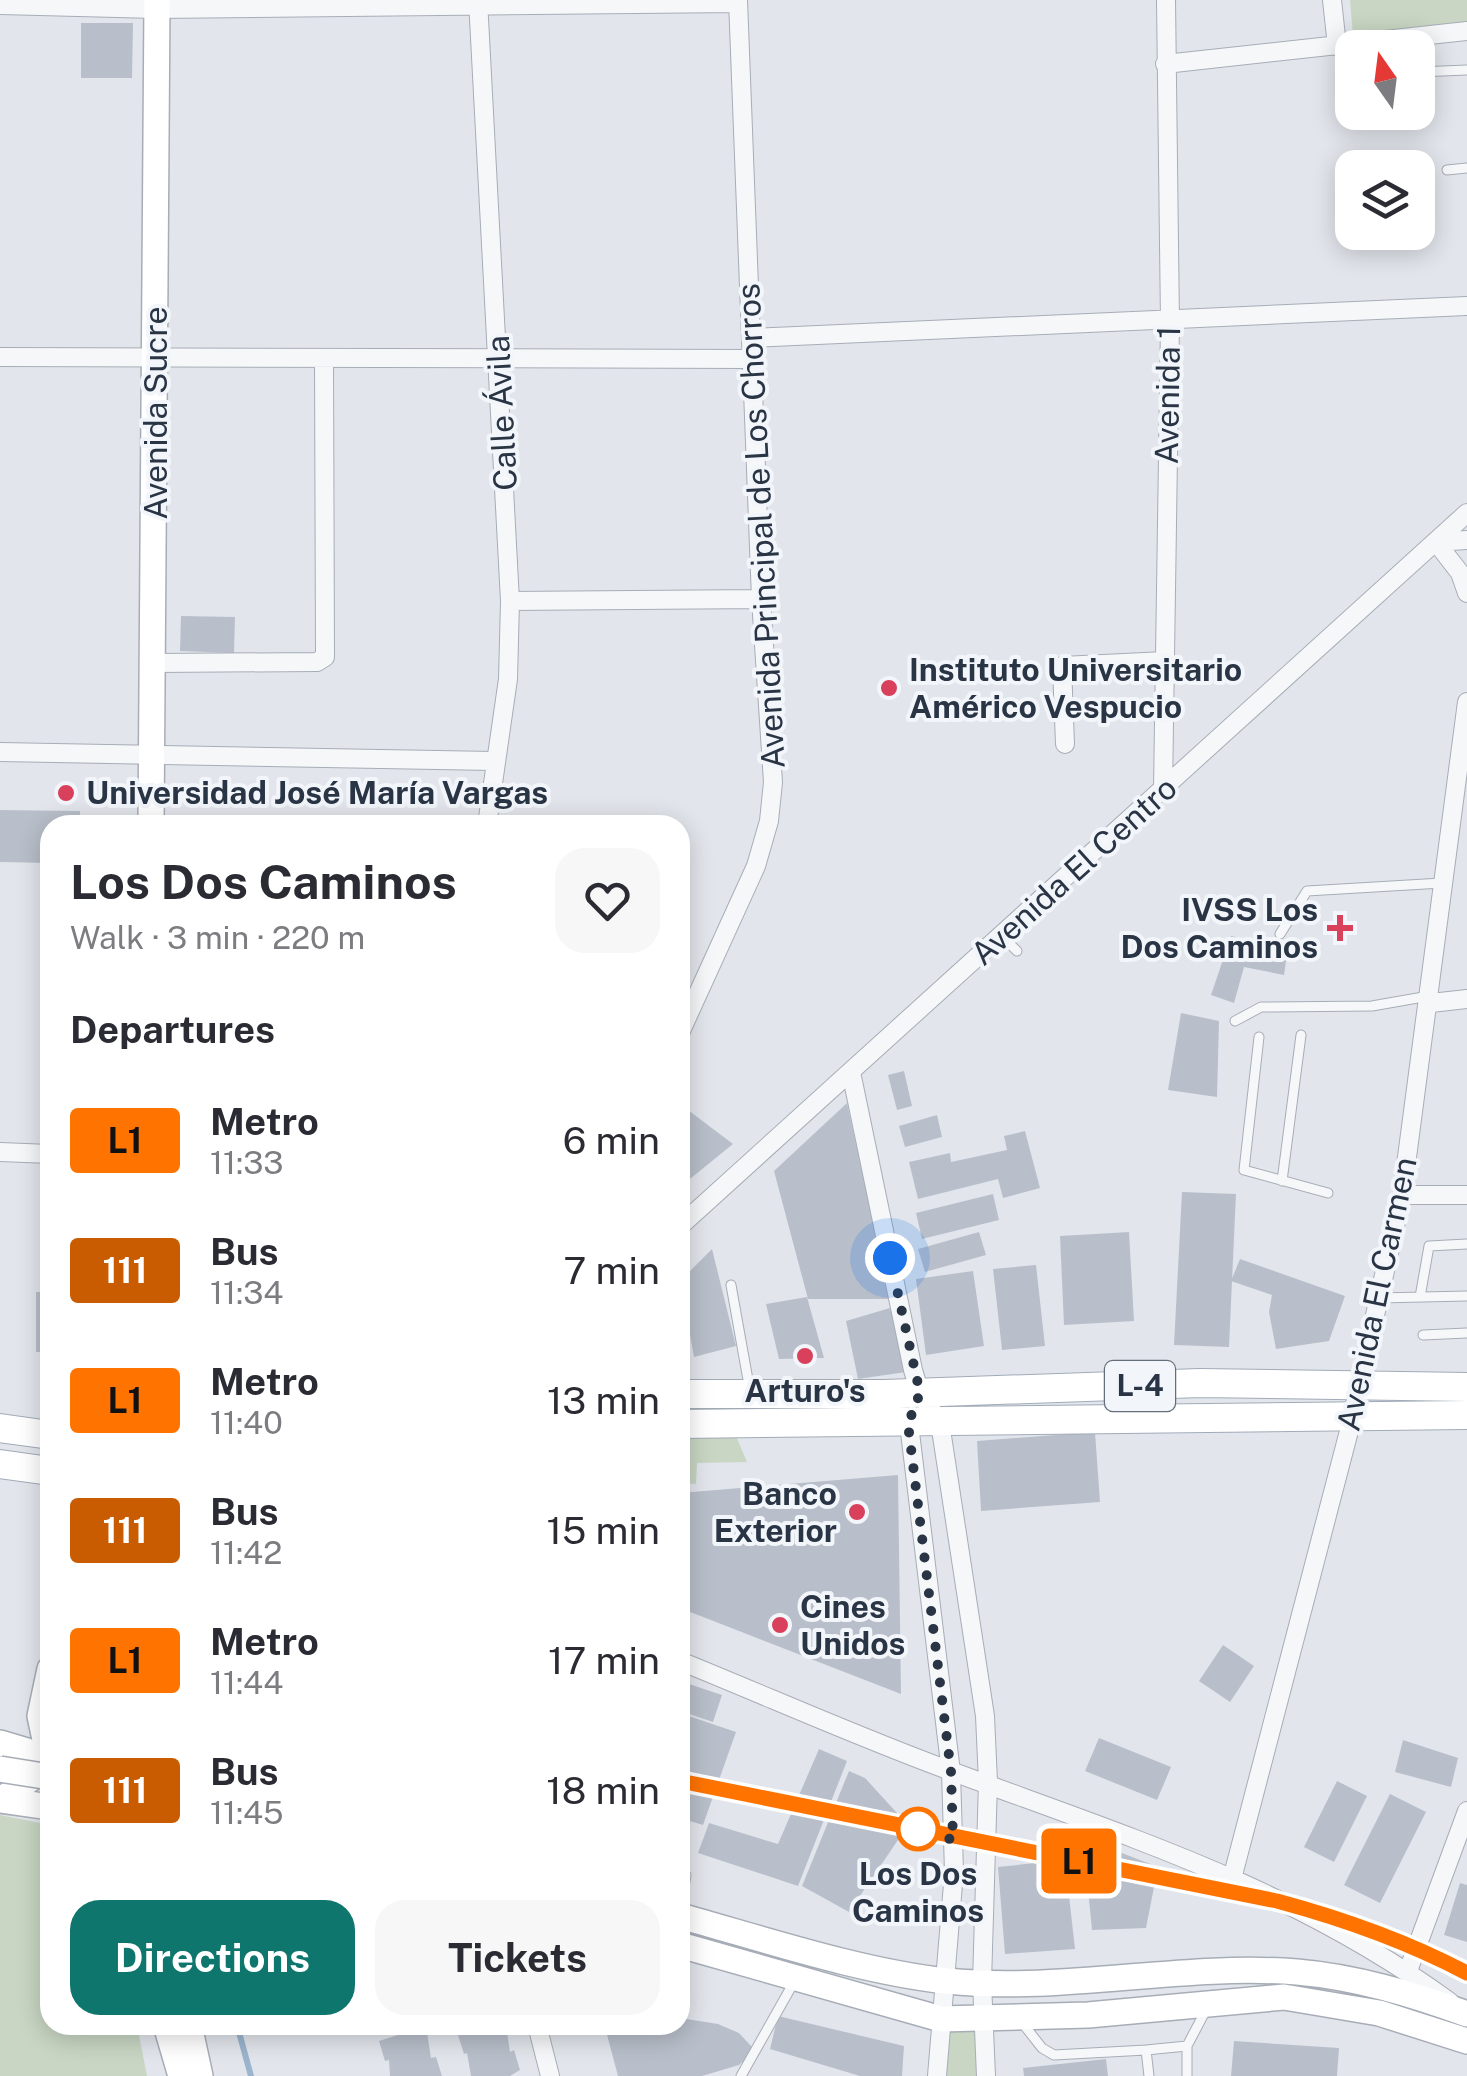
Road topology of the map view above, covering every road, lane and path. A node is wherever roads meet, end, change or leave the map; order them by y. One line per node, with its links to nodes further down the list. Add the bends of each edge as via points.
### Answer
1 (1166, 0): 11 (street, Avenida 1)
2 (1332, 0): 7 (street)
3 (738, 1): 4 (street); 18 (street, Avenida Principal de Los Chorros)
4 (478, 2): 5 (street); 22 (street, Calle Ávila)
5 (156, 4): 6 (street); 19 (main road, Avenida Sucre)
6 (0, 5)
7 (1335, 30)
8 (1467, 31): 9 (street)
9 (1435, 35)
10 (1335, 46): 11 (street)
11 (1165, 64): 17 (street, Avenida 1)
12 (1467, 70): 13 (lane)
13 (1435, 71)
14 (1467, 168): 15 (lane)
15 (1447, 170)
16 (1467, 306): 17 (street)
17 (1170, 323): 18 (street); 30 (street, Avenida 1)
18 (752, 338): 23 (street, Avenida Principal de Los Chorros)
19 (157, 356): 20 (street); 21 (street); 31 (main road, Avenida Sucre)
20 (0, 357)
21 (324, 358): 22 (street); 31 (street, via 325,656 317,662)
22 (500, 359): 23 (street); 29 (street, Calle Ávila)
23 (753, 359): 28 (street, Avenida Principal de Los Chorros)
24 (1467, 513): 26 (street, Avenida El Centro)
25 (1467, 540): 26 (street)
26 (1436, 542): 27 (street); 38 (street, Avenida El Centro)
27 (1467, 593)
28 (761, 600): 29 (street); 47 (street, Avenida Principal de Los Chorros, via 773,782 768,821 756,866)
29 (510, 601): 37 (street, Calle Ávila, via 508,679)
30 (1165, 661): 34 (street, via 1062,666); 38 (street, Avenida 1)
31 (154, 664): 36 (main road, Avenida Sucre)
32 (1467, 702): 33 (street, Avenida El Carmen)
33 (1465, 724): 41 (street, Avenida El Carmen)
34 (1066, 744)
35 (0, 752): 36 (street)
36 (150, 754): 37 (street); 39 (main road, Avenida Sucre)
37 (493, 761): 40 (street, Calle Ávila)
38 (1164, 790): 43 (street, Avenida El Centro)
39 (151, 815)
40 (488, 815)
41 (1445, 883): 42 (lane, via 1314,889 1301,896); 45 (street, Avenida El Carmen)
42 (1280, 934)
43 (1002, 936): 44 (lane); 51 (street, Avenida El Centro)
44 (1017, 951)
45 (1431, 999): 46 (street); 48 (lane, via 1261,1007); 56 (street, Avenida El Carmen)
46 (1467, 999)
47 (690, 1012)
48 (1235, 1021)
49 (1301, 1034): 54 (lane)
50 (1259, 1037): 54 (lane, via 1242,1166)
51 (851, 1072): 58 (street, Avenida El Centro); 68 (street)
52 (0, 1152): 53 (street)
53 (40, 1154)
54 (1282, 1181): 55 (lane)
55 (1328, 1193)
56 (1402, 1195): 57 (street); 63 (street, Avenida El Carmen)
57 (1467, 1195)
58 (690, 1217)
59 (1467, 1244): 62 (lane, via 1429,1246)
60 (731, 1286): 70 (lane)
61 (1467, 1296): 62 (lane)
62 (1420, 1297): 63 (lane)
63 (1379, 1298): 66 (street, Avenida El Carmen)
64 (1467, 1334): 65 (lane)
65 (1423, 1335)
66 (1359, 1386): 67 (main road, L-4); 68 (main road, L-4); 71 (street, Avenida El Carmen)
67 (1467, 1387)
68 (920, 1393): 70 (main road, L-4); 73 (street); 75 (street)
69 (690, 1394): 70 (main road, L-4)
70 (751, 1394)
71 (1353, 1415): 72 (main road, L-4); 73 (main road, L-4); 90 (street, Avenida El Carmen)
72 (1467, 1415)
73 (940, 1423): 75 (main road, L-4); 86 (street, via 985,1716)
74 (690, 1424): 75 (main road, L-4)
75 (908, 1424): 84 (street)
76 (0, 1428): 77 (main road)
77 (40, 1434)
78 (0, 1464): 79 (main road)
79 (40, 1470)
80 (690, 1665): 84 (street)
81 (0, 1743): 82 (main road); 87 (main road, via 27,1751 36,1762 34,1777)
82 (40, 1753)
83 (0, 1768): 85 (main road, bridge)
84 (951, 1772): 86 (street); 95 (street)
85 (40, 1775)
86 (988, 1782): 90 (street); 96 (street)
87 (0, 1800): 88 (main road)
88 (40, 1806)
89 (1467, 1811): 93 (street)
90 (1233, 1876): 93 (street)
91 (690, 1917): 95 (main road)
92 (690, 1948): 94 (main road)
93 (1408, 1971): 98 (street)
94 (795, 1980): 100 (main road); 111 (lane)
95 (947, 1981): 96 (main road); 100 (street)
96 (982, 1982): 98 (main road, via 1298,1972 1399,1991); 101 (street)
97 (1210, 2002): 99 (main road); 105 (main road, via 1284,1997 1334,2004); 106 (lane)
98 (1467, 2014)
99 (1019, 2018): 101 (main road); 107 (lane, via 1054,2055)
100 (941, 2019): 101 (main road); 112 (street)
101 (986, 2021): 113 (street)
102 (169, 2035): 108 (main road)
103 (191, 2035): 109 (main road)
104 (540, 2035): 110 (street)
105 (1467, 2040)
106 (1188, 2046): 107 (lane); 115 (lane)
107 (1146, 2050): 114 (lane)
108 (180, 2076)
109 (200, 2076)
110 (550, 2076)
111 (740, 2076)
112 (938, 2076)
113 (986, 2076)
114 (1149, 2076)
115 (1187, 2076)

